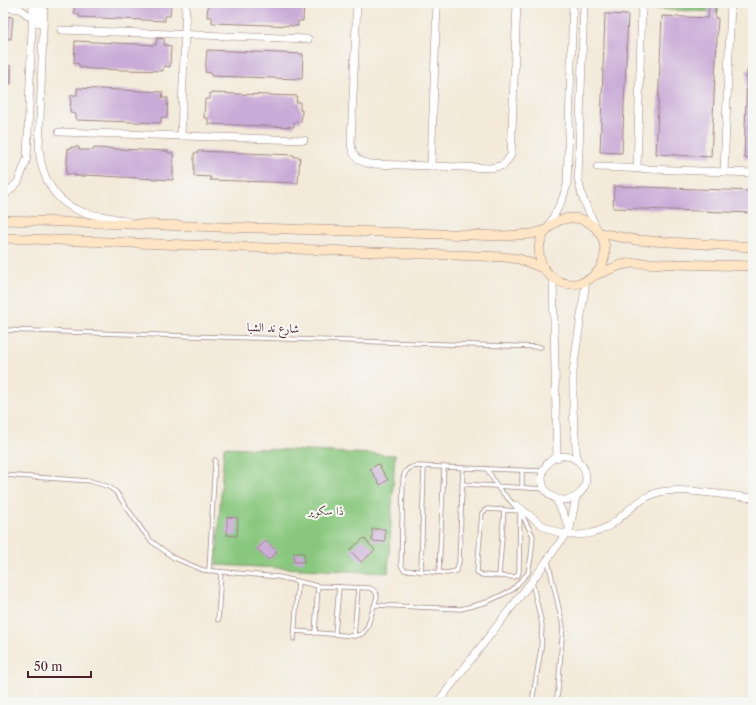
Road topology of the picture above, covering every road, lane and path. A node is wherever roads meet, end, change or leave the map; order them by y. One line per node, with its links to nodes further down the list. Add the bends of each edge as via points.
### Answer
1 (33, 3): 13 (street)
2 (39, 3): 17 (street, via 38,46)
3 (44, 3): 17 (street)
4 (186, 3): 15 (street)
5 (357, 3): 21 (street, via 351,143 354,156 364,163)
6 (437, 3): 21 (street)
7 (517, 3): 21 (street, via 512,148 508,160 504,165 491,168)
8 (573, 3): 29 (street, via 567,180 562,200)
9 (584, 3): 30 (street, via 578,179 583,200)
10 (642, 3): 23 (street)
11 (731, 3): 24 (street)
12 (3, 7): 13 (street, via 20,9)
13 (33, 19): 26 (street, via 27,159 18,182)
14 (61, 30): 15 (street)
15 (185, 34): 16 (street); 19 (street)
16 (308, 39)
17 (42, 52): 28 (street, via 40,152 43,172 50,186 62,200 81,212 115,217)
18 (59, 132): 19 (street)
19 (181, 136): 20 (street)
20 (304, 140)
21 (431, 166)
22 (597, 167): 23 (street)
23 (637, 169): 24 (street)
24 (724, 172): 25 (street)
25 (753, 174)
26 (3, 197)
27 (3, 220): 28 (main road)
28 (137, 225): 29 (main road, via 503,236 532,234)
29 (546, 229): 30 (main road, via 559,220 572,217 582,219); 34 (main road, via 538,249)
30 (598, 231): 32 (main road, via 636,240); 35 (main road, via 605,247 605,255)
31 (3, 238): 34 (main road, via 504,257 519,259)
32 (753, 247)
33 (753, 266): 35 (main road, via 633,263)
34 (544, 268): 36 (main road)
35 (595, 275): 37 (main road)
36 (553, 278): 37 (main road, via 569,284); 40 (street)
37 (586, 281): 42 (street, via 573,371)
38 (3, 330): 39 (lane, شارع ند الشبا)
39 (541, 347)
40 (556, 458): 42 (street, via 568,457); 48 (street, via 548,463)
41 (215, 460): 61 (lane)
42 (577, 460): 54 (street, via 585,471 586,481 583,491)
43 (424, 466): 44 (lane); 63 (lane); 63 (lane, via 412,466 405,472 402,508 401,565 404,570)
44 (444, 467): 45 (lane); 64 (lane)
45 (463, 468): 46 (lane); 50 (lane)
46 (487, 469): 47 (lane); 51 (lane)
47 (522, 470): 48 (lane); 52 (lane)
48 (543, 471): 53 (street)
49 (3, 476): 61 (lane, via 91,481 109,487 122,500 142,531 160,548 183,563)
50 (462, 484): 51 (lane); 64 (lane, via 458,567 452,573)
51 (497, 486): 52 (lane); 57 (lane)
52 (522, 487): 53 (lane)
53 (544, 489): 56 (street)
54 (576, 498): 56 (street); 59 (street)
55 (753, 498): 59 (street, via 665,491 642,499 612,524 599,531 584,535)
56 (556, 499): 59 (street)
57 (518, 508): 58 (lane); 59 (street, via 542,525); 65 (lane, via 518,573 514,577); 71 (lane, via 533,536 528,573 512,590 487,602 461,609)
58 (504, 510): 65 (lane); 65 (lane, via 483,511 476,569 480,575)
59 (568, 531): 60 (street)
60 (548, 560): 67 (street); 80 (lane, via 563,626)
61 (209, 571): 62 (lane)
62 (221, 572): 66 (lane); 72 (lane)
63 (421, 572): 64 (lane)
64 (439, 572)
65 (499, 576)
66 (298, 581): 68 (lane); 73 (lane)
67 (532, 581): 78 (street); 79 (lane, via 542,625 541,649)
68 (318, 586): 69 (lane); 74 (lane)
69 (339, 587): 70 (lane); 75 (lane)
70 (358, 588): 71 (lane, via 375,590); 76 (lane)
71 (375, 604): 76 (lane, via 366,630)
72 (218, 620)
73 (295, 631): 74 (lane); 77 (lane)
74 (315, 632): 75 (lane)
75 (335, 634): 76 (lane)
76 (354, 636)
77 (294, 639)
78 (438, 702)
79 (532, 702)
80 (556, 702)

